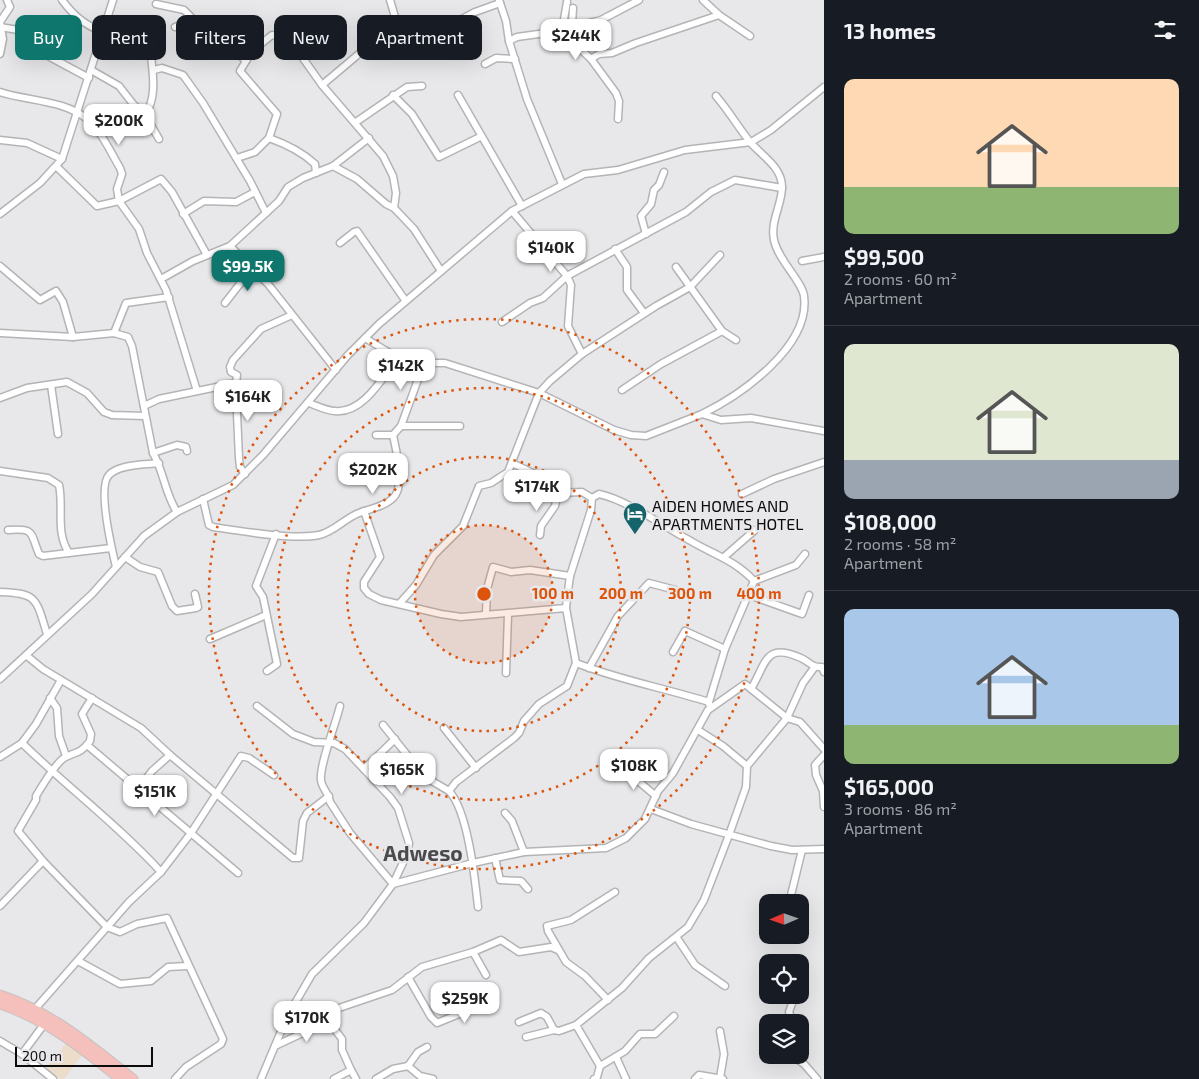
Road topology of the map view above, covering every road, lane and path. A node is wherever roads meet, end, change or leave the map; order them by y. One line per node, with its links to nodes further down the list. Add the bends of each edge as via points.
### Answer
1 (7, 0): 17 (street, via 9,9)
2 (62, 0): 18 (street, via 70,12)
3 (113, 0): 11 (street)
4 (390, 0): 31 (street, via 396,17)
5 (639, 0): 15 (street, via 601,20)
6 (703, 0): 14 (street)
7 (500, 2): 13 (street); 20 (street)
8 (567, 2): 16 (street)
9 (156, 4): 12 (street, via 184,10)
10 (573, 8): 15 (street)
11 (108, 15)
12 (189, 15)
13 (470, 15)
14 (719, 16): 19 (street); 23 (street)
15 (572, 24): 16 (street)
16 (563, 25): 20 (street, via 553,32); 23 (street, via 573,42)
17 (0, 27): 21 (street, via 3,39); 30 (street, via 18,30 44,53)
18 (92, 27)
19 (750, 36)
20 (509, 41): 22 (street)
21 (0, 54)
22 (515, 59): 27 (street, via 496,58); 54 (street, via 527,99)
23 (591, 59): 40 (street, via 616,93)
24 (94, 60): 28 (street)
25 (152, 60): 29 (street)
26 (246, 61): 31 (street, via 252,51 272,35 285,38 300,52); 43 (street, via 240,71 277,114)
27 (485, 64)
28 (91, 70): 30 (street); 39 (street, via 118,86)
29 (154, 70): 39 (street, via 153,94); 48 (street, via 162,68 183,76)
30 (89, 78): 38 (street)
31 (322, 85): 41 (street)
32 (422, 86): 35 (street, via 407,86)
33 (824, 88): 47 (street)
34 (0, 92): 38 (street)
35 (393, 95): 41 (street); 42 (street, via 412,114 439,157)
36 (458, 95): 42 (street)
37 (716, 96): 47 (street)
38 (77, 111): 49 (street); 57 (street, via 90,120 120,168)
39 (145, 114): 45 (street)
40 (618, 119)
41 (356, 122): 44 (street)
42 (480, 136): 58 (street)
43 (269, 138): 48 (street, via 255,152); 53 (street, via 308,158 315,164)
44 (369, 138): 50 (street); 59 (street, via 393,176)
45 (159, 139)
46 (0, 140): 49 (street, via 28,143)
47 (751, 142): 54 (street, via 671,153 618,170 584,174); 55 (street, via 775,167 781,177)
48 (237, 158): 56 (street)
49 (62, 159): 51 (street)
50 (333, 166): 53 (street); 59 (street, via 357,178)
51 (58, 167): 57 (street, via 93,204 102,206); 62 (street)
52 (664, 172): 64 (street, via 642,216)
53 (316, 173): 61 (street, via 288,187)
54 (562, 184): 58 (street)
55 (782, 188): 64 (street, via 735,180 718,187 686,212); 103 (street, via 772,229 782,261 804,294 799,329 767,369 737,395)
56 (255, 192): 61 (street); 63 (street, via 236,202 204,201)
57 (119, 201): 63 (street, via 161,179); 77 (street, via 139,229)
58 (522, 206): 60 (street)
59 (394, 208): 75 (street, via 414,230)
60 (512, 211): 75 (street); 76 (street)
61 (266, 213): 66 (street)
62 (0, 214)
63 (183, 214): 68 (street)
64 (646, 234): 67 (street)
65 (340, 243): 80 (street, via 358,231)
66 (230, 246): 68 (street); 73 (street)
67 (615, 249): 76 (street); 82 (street, via 627,267 627,290)
68 (207, 255): 77 (street)
69 (720, 255): 78 (street)
70 (824, 257): 71 (street)
71 (802, 261)
72 (0, 266): 88 (street, via 40,300 56,291 63,302)
73 (253, 267): 81 (street); 83 (street)
74 (676, 267): 78 (street)
75 (441, 270): 80 (street)
76 (567, 276): 84 (street, via 543,298); 91 (street, via 571,285 568,326)
77 (161, 279): 79 (street)
78 (690, 287): 82 (street); 85 (street)
79 (169, 297): 87 (street, via 126,303); 98 (street)
80 (405, 300): 89 (street)
81 (225, 303)
82 (644, 313): 91 (street)
83 (292, 315): 94 (street); 96 (street, via 254,335 233,360 230,367 238,379)
84 (502, 322)
85 (722, 331): 90 (street); 97 (street, via 661,364)
86 (0, 333): 88 (street)
87 (114, 333): 88 (street); 102 (street, via 128,337 132,346)
88 (73, 337)
89 (365, 338): 92 (street); 94 (street)
90 (736, 340)
91 (582, 354): 99 (street)
92 (398, 358): 93 (street); 101 (street, via 358,405 335,411)
93 (424, 363): 99 (street, via 463,368); 105 (street)
94 (336, 370): 101 (street)
95 (50, 385): 100 (street, via 27,388); 104 (street, via 67,382 77,386 94,398 104,412 112,415); 108 (street)
96 (230, 385): 98 (street); 117 (street, via 236,392 238,458)
97 (622, 390)
98 (197, 391): 102 (street, via 159,399)
99 (539, 393): 103 (street, via 614,430 631,435 646,436); 115 (street)
100 (0, 398)
101 (309, 403): 117 (street)
102 (144, 406): 104 (street)
103 (702, 414): 107 (street, via 721,420 751,418)
104 (144, 416): 112 (street)
105 (401, 426): 106 (street); 110 (street)
106 (460, 426)
107 (824, 431)
108 (58, 434)
109 (376, 435): 110 (street)
110 (393, 435): 122 (street, via 399,480 397,492 389,503)
111 (187, 451): 112 (street, via 186,447 177,445)
112 (153, 453): 114 (street)
113 (824, 462): 119 (street, via 774,478)
114 (158, 463): 123 (street); 128 (street, via 124,468 110,473 107,478 105,498)
115 (512, 463): 118 (street, via 541,477); 141 (street, via 506,474 479,486 463,526 434,555 416,585)
116 (0, 471): 129 (street, via 48,478 59,484 61,531 63,544)
117 (245, 474): 121 (street, via 233,485)
118 (558, 493): 120 (street, via 582,492); 127 (street, via 555,506 541,526)
119 (742, 494)
120 (592, 498): 132 (street, via 599,494 614,498); 134 (street)
121 (202, 499): 123 (street); 126 (street, via 209,525 213,527)
122 (364, 511): 126 (street, via 320,535); 141 (street, via 380,557 370,570 364,588 381,600)
123 (177, 512): 131 (street, via 144,536)
124 (8, 530): 129 (street, via 29,530 39,554 43,556)
125 (755, 530): 132 (street)
126 (276, 534): 145 (street, via 256,586 263,598)
127 (540, 535)
128 (111, 548): 129 (street); 133 (street)
129 (69, 553)
130 (805, 554): 135 (street, via 796,565)
131 (125, 557): 133 (street); 138 (street, via 140,567 158,572 177,611 198,607)
132 (724, 557): 135 (street, via 742,568)
133 (116, 568): 146 (street)
134 (570, 576): 142 (street); 143 (street, via 530,570 511,572 493,567 487,589)
135 (754, 581): 139 (street)
136 (0, 592): 146 (street, via 24,592 34,600)
137 (683, 592): 153 (street, via 649,583 618,616)
138 (195, 594)
139 (749, 595): 140 (street, via 802,614); 148 (street)
140 (809, 595)
141 (399, 604): 143 (street, via 461,617)
142 (566, 608): 144 (street); 151 (street)
143 (486, 614): 144 (street)
144 (508, 614): 156 (street)
145 (266, 615): 147 (street); 155 (street, via 277,664)
146 (46, 634): 150 (street)
147 (210, 639)
148 (725, 649): 149 (street, via 685,631); 162 (street)
149 (673, 652)
150 (27, 656): 157 (street); 158 (street)
151 (576, 663): 153 (street); 180 (street, via 567,686 539,704 524,721 519,733)
152 (823, 667): 154 (street)
153 (589, 668): 162 (street, via 611,677)
154 (814, 668): 159 (street, via 802,659 774,652); 166 (street, via 803,683)
155 (268, 671)
156 (506, 673)
157 (0, 679)
158 (61, 680): 160 (street); 161 (street)
159 (752, 689): 165 (street, via 741,685); 166 (street)
160 (50, 698): 171 (street); 176 (street, via 57,708 59,736)
161 (92, 698): 173 (street, via 82,714 91,734); 177 (street, via 141,728)
162 (709, 702): 165 (street)
163 (257, 706): 172 (street, via 293,734)
164 (340, 706): 172 (street)
165 (708, 710): 169 (street)
166 (787, 718): 174 (street, via 800,722); 179 (street)
167 (383, 725): 170 (street)
168 (444, 728): 180 (street)
169 (698, 730): 179 (street); 189 (street)
170 (395, 739): 181 (street); 186 (street, via 426,777)
171 (22, 743): 178 (street); 183 (street)
172 (329, 744): 181 (street, via 345,749); 188 (street, via 321,780)
173 (87, 745): 176 (street); 185 (street)
174 (824, 749)
175 (824, 755): 190 (street, via 815,765 815,771 823,791)
176 (66, 756): 183 (street)
177 (170, 756): 185 (street, via 152,770); 187 (street)
178 (0, 757)
179 (747, 766): 194 (street, via 746,787)
180 (476, 768): 186 (street)
181 (364, 769): 203 (street, via 398,808 406,831 408,852)
182 (626, 771): 189 (street)
183 (53, 772): 199 (street, via 18,831); 201 (street, via 129,837)
184 (274, 775): 187 (street, via 241,756)
185 (138, 789): 193 (street)
186 (449, 791): 200 (street, via 460,812)
187 (216, 794): 188 (street, via 296,859 300,854 303,821 307,813); 193 (street)
188 (330, 796): 203 (street, via 330,802 350,833)
189 (656, 796): 191 (street)
190 (824, 807)
191 (651, 809): 194 (street); 197 (street, via 626,838 606,848)
192 (505, 812): 197 (street, via 512,820)
193 (191, 833): 201 (street); 202 (street)
194 (729, 835): 196 (street); 210 (street, via 704,900 688,927)
195 (824, 849): 196 (street)
196 (802, 850): 206 (street)
197 (524, 852): 198 (street)
198 (495, 858): 200 (street); 204 (street, via 500,880 521,880)
199 (43, 861): 207 (street); 209 (street)
200 (473, 863): 203 (street); 208 (street)
201 (161, 872): 209 (street)
202 (238, 873)
203 (393, 884): 232 (street, via 364,923 312,974 287,1017)
204 (528, 889)
205 (615, 892): 211 (street, via 571,920 547,926)
206 (791, 894)
207 (0, 906)
208 (478, 907)
209 (107, 927): 213 (street); 214 (street, via 120,932 137,924 167,918)
210 (677, 938): 217 (street, via 695,964); 219 (street, via 650,958)
211 (558, 950): 212 (street, via 551,947 519,952 501,940); 219 (street, via 566,962)
212 (473, 952): 215 (street); 216 (street, via 422,967)
213 (78, 961): 214 (street, via 120,984 151,981 168,966); 222 (street)
214 (188, 966): 243 (street, via 223,1039 222,1044 186,1067)
215 (486, 975)
216 (408, 977): 221 (street, via 437,1023); 224 (street, via 392,990 339,1008)
217 (725, 986)
218 (0, 996): 222 (main road)
219 (608, 1000): 227 (street)
220 (0, 1004): 226 (main road)
221 (481, 1005)
222 (35, 1009): 242 (main road, via 74,1033)
223 (674, 1016): 235 (street, via 655,1034 640,1034)
224 (326, 1018): 232 (street); 239 (street, via 342,1039 342,1050)
225 (519, 1022): 228 (street, via 544,1014)
226 (45, 1023): 234 (street); 241 (main road, via 70,1038)
227 (576, 1025): 228 (street); 238 (street)
228 (554, 1030): 230 (street)
229 (720, 1031): 252 (street, via 724,1054)
230 (526, 1037)
231 (0, 1041): 234 (street)
232 (275, 1046): 244 (street)
233 (427, 1047): 237 (street, via 418,1052)
234 (22, 1054): 240 (street)
235 (616, 1057): 238 (street); 250 (street)
236 (804, 1064): 253 (street)
237 (408, 1066): 247 (street, via 393,1069); 248 (street, via 420,1076)
238 (600, 1066): 249 (street)
239 (352, 1070): 245 (street); 246 (street)
240 (53, 1079)
241 (120, 1079)
242 (133, 1079)
243 (175, 1079)
244 (261, 1079)
245 (334, 1079)
246 (356, 1079)
247 (376, 1079)
248 (433, 1079)
249 (594, 1079)
250 (626, 1079)
251 (694, 1079): 252 (street, via 699,1075)
252 (721, 1079)
253 (817, 1079)

